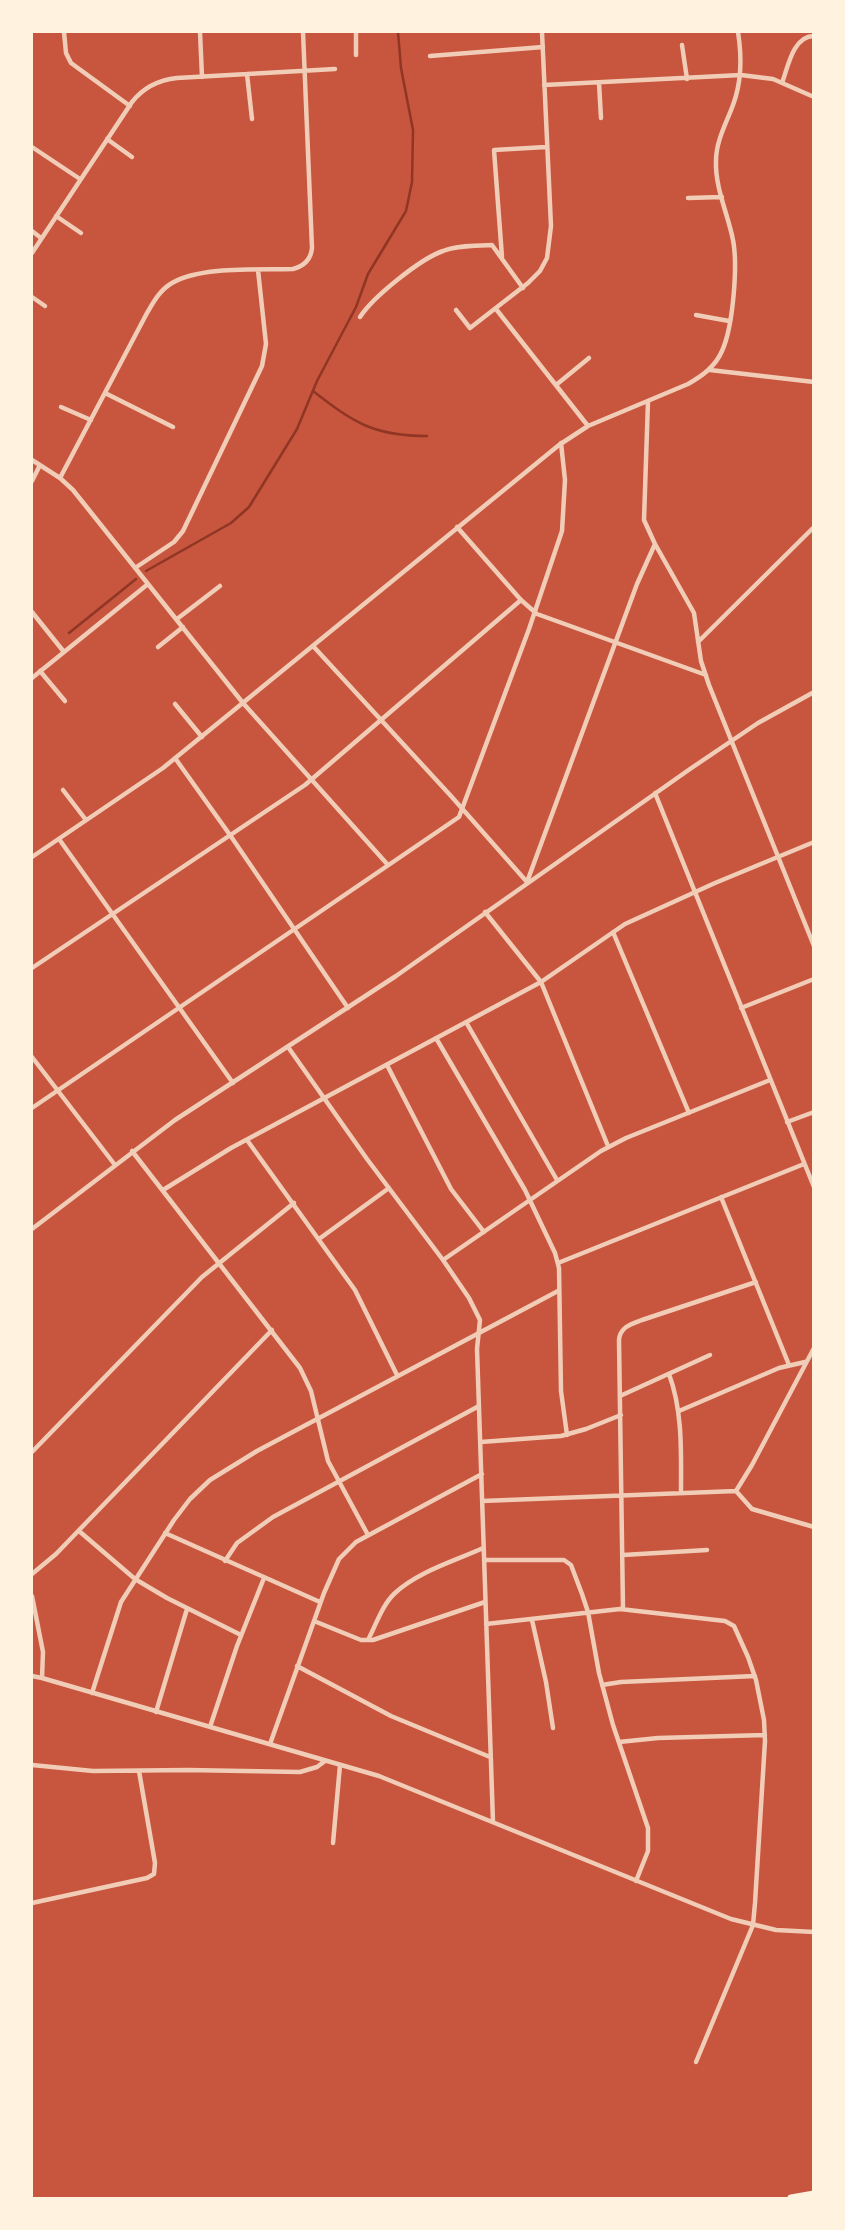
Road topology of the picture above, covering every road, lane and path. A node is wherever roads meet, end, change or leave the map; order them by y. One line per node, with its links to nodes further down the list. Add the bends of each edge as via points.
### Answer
1 (64, 32): 22 (street, via 71,63)
2 (200, 32): 16 (street)
3 (303, 32): 13 (street)
4 (356, 32): 10 (street)
5 (542, 32): 9 (street)
6 (738, 32): 15 (street)
7 (814, 36): 19 (street, via 799,42)
8 (681, 45): 17 (street)
9 (543, 47): 11 (street); 20 (street)
10 (356, 55)
11 (430, 56)
12 (335, 69): 13 (street)
13 (305, 70): 14 (street); 38 (street, via 311,253 297,268)
14 (247, 74): 16 (street); 24 (street)
15 (741, 75): 17 (street); 19 (street); 30 (street, via 717,149 716,174)
16 (202, 76): 22 (street, via 163,80 144,90)
17 (687, 79): 18 (street)
18 (599, 83): 20 (street); 23 (street)
19 (782, 83): 21 (street)
20 (544, 85): 27 (street)
21 (814, 97)
22 (130, 106): 25 (street)
23 (601, 118)
24 (252, 119)
25 (107, 139): 28 (street); 29 (street)
26 (32, 147): 29 (street)
27 (547, 147): 37 (street, via 494,150); 39 (street, via 548,252 540,271)
28 (132, 157)
29 (80, 179): 32 (street)
30 (722, 197): 31 (street); 46 (street, via 734,252)
31 (688, 198)
32 (55, 216): 34 (street); 35 (street)
33 (32, 231): 35 (street)
34 (81, 233)
35 (41, 238): 36 (street)
36 (32, 253)
37 (502, 258): 39 (street); 45 (street, via 492,245 442,251 379,296)
38 (258, 271): 51 (street, via 194,274 165,288); 65 (street, via 266,344 262,366 183,531)
39 (523, 288): 42 (street)
40 (32, 297): 41 (street)
41 (45, 306)
42 (496, 309): 43 (street, via 470,328); 50 (street)
43 (456, 310)
44 (696, 315): 46 (street)
45 (360, 317)
46 (729, 321): 48 (street, via 722,351)
47 (589, 358): 50 (street)
48 (709, 370): 49 (street); 52 (street)
49 (814, 382)
50 (556, 385): 55 (street)
51 (105, 393): 54 (street); 56 (street)
52 (648, 400): 55 (street); 64 (street, via 643,513)
53 (61, 407): 54 (street)
54 (91, 420): 60 (street)
55 (588, 426): 57 (street)
56 (173, 428)
57 (561, 443): 62 (street); 70 (street, via 563,526)
58 (32, 460): 59 (street)
59 (40, 465): 60 (street); 61 (street)
60 (60, 478): 65 (street)
61 (32, 481)
62 (457, 527): 68 (street); 75 (street)
63 (814, 527): 74 (street)
64 (655, 544): 73 (street); 74 (street, via 693,609)
65 (135, 568): 66 (street)
66 (148, 584): 71 (street); 77 (street)
67 (220, 586): 71 (street)
68 (521, 600): 70 (street); 85 (street)
69 (32, 612): 77 (street)
70 (535, 612): 73 (street); 92 (street)
71 (177, 620): 72 (street)
72 (183, 627): 76 (street); 83 (street)
73 (616, 643): 79 (street); 100 (street)
74 (698, 643): 79 (street)
75 (313, 646): 83 (street); 85 (street)
76 (158, 647)
77 (64, 652): 78 (street)
78 (40, 671): 80 (street); 82 (street)
79 (706, 675): 87 (street)
80 (32, 678)
81 (814, 692): 87 (street)
82 (65, 701)
83 (243, 703): 86 (street); 89 (street)
84 (175, 704): 86 (street)
85 (381, 720): 89 (street); 92 (street)
86 (202, 737): 88 (street)
87 (732, 740): 91 (street); 98 (street)
88 (175, 758): 93 (street); 94 (street)
89 (313, 779): 94 (street); 99 (street)
90 (63, 790): 93 (street)
91 (655, 793): 100 (street); 101 (street)
92 (463, 809): 99 (street, via 458,818); 100 (street)
93 (86, 820): 95 (street)
94 (230, 835): 103 (street); 104 (street)
95 (59, 839): 97 (street); 103 (street)
96 (814, 842): 98 (street)
97 (32, 857)
98 (778, 857): 101 (street); 106 (street)
99 (388, 866): 104 (street)
100 (527, 882): 102 (street)
101 (696, 891): 105 (street); 112 (street)
102 (485, 912): 109 (street); 111 (street)
103 (112, 914): 107 (street); 110 (street)
104 (295, 929): 110 (street); 111 (street)
105 (613, 932): 109 (street); 124 (street)
106 (814, 946)
107 (32, 968)
108 (814, 979): 112 (street)
109 (541, 982): 113 (street); 127 (street)
110 (179, 1008): 119 (street); 120 (street)
111 (348, 1008): 115 (street)
112 (741, 1008): 118 (street)
113 (466, 1022): 114 (street); 131 (street)
114 (436, 1038): 117 (street); 136 (street)
115 (288, 1047): 119 (street); 121 (street)
116 (32, 1057): 120 (street)
117 (387, 1065): 121 (street); 139 (street, via 451,1189)
118 (770, 1080): 124 (street); 125 (street)
119 (233, 1083): 128 (street)
120 (57, 1090): 122 (street); 130 (street)
121 (325, 1099): 126 (street); 133 (street)
122 (32, 1108)
123 (814, 1112): 125 (street)
124 (689, 1113): 127 (street)
125 (788, 1122): 129 (street)
126 (247, 1140): 134 (street); 137 (street)
127 (608, 1146): 131 (street)
128 (132, 1151): 130 (street); 134 (street)
129 (804, 1164): 132 (street); 135 (street)
130 (115, 1165): 138 (street)
131 (557, 1180): 136 (street)
132 (814, 1187)
133 (389, 1188): 140 (street); 141 (street)
134 (163, 1190): 142 (street)
135 (721, 1197): 143 (street); 144 (street)
136 (529, 1199): 139 (street); 143 (street)
137 (293, 1203): 140 (street); 142 (street)
138 (32, 1229)
139 (484, 1231): 141 (street)
140 (319, 1239): 153 (street, via 361,1300)
141 (443, 1260): 147 (street, via 475,1309 480,1320)
142 (219, 1262): 146 (street); 161 (street)
143 (558, 1263): 145 (street)
144 (756, 1282): 151 (street); 154 (street, via 625,1327 619,1340)
145 (558, 1291): 147 (street); 159 (street)
146 (272, 1330): 158 (street, via 306,1379); 169 (street)
147 (478, 1332): 153 (street); 155 (street)
148 (814, 1348): 150 (street)
149 (710, 1355): 152 (street)
150 (806, 1362): 151 (street); 164 (street)
151 (789, 1365): 156 (street)
152 (669, 1374): 154 (street); 156 (street)
153 (397, 1375): 158 (street)
154 (620, 1396): 157 (street)
155 (479, 1406): 160 (street); 163 (street)
156 (679, 1411): 165 (street)
157 (621, 1415): 159 (street); 166 (street)
158 (318, 1418): 163 (street, via 321,1442); 170 (street, via 210,1480)
159 (567, 1435): 160 (street)
160 (481, 1443): 162 (street)
161 (32, 1452)
162 (482, 1474): 167 (street); 171 (street)
163 (338, 1482): 171 (street); 175 (street, via 259,1526 232,1548)
164 (736, 1491): 165 (street); 168 (street, via 752,1509)
165 (681, 1493): 166 (street)
166 (622, 1497): 167 (street); 174 (street)
167 (482, 1501): 172 (street)
168 (814, 1527)
169 (79, 1531): 177 (street); 179 (street)
170 (165, 1533): 175 (street); 179 (street)
171 (368, 1535): 181 (street, via 339,1559)
172 (483, 1548): 176 (street); 190 (street, via 396,1593)
173 (707, 1550): 174 (street)
174 (623, 1555): 184 (street)
175 (225, 1560): 178 (street)
176 (484, 1560): 182 (street); 185 (street, via 568,1562)
177 (32, 1574)
178 (264, 1578): 181 (street); 189 (street)
179 (135, 1579): 183 (street); 196 (street, via 118,1609)
180 (32, 1596): 194 (street, via 43,1652)
181 (320, 1602): 187 (street)
182 (485, 1602): 188 (street); 190 (street)
183 (187, 1608): 189 (street); 197 (street)
184 (623, 1609): 185 (street); 193 (street, via 730,1622)
185 (588, 1612): 186 (street); 195 (street)
186 (532, 1620): 188 (street); 199 (street)
187 (314, 1621): 190 (street); 191 (street)
188 (486, 1624): 203 (street)
189 (241, 1635): 198 (street)
190 (367, 1641)
191 (297, 1666): 202 (street); 203 (street, via 391,1716)
192 (32, 1676): 194 (street)
193 (755, 1676): 195 (street); 200 (street)
194 (42, 1678): 196 (street)
195 (602, 1685): 201 (street)
196 (92, 1693): 197 (street)
197 (156, 1712): 198 (street)
198 (210, 1727): 202 (street)
199 (553, 1728)
200 (765, 1735): 201 (street); 212 (street)
201 (619, 1742): 210 (street, via 648,1828 648,1851)
202 (270, 1744): 204 (street)
203 (490, 1756): 208 (street)
204 (326, 1760): 206 (street); 207 (street, via 300,1772)
205 (32, 1765): 207 (street)
206 (340, 1765): 208 (street); 209 (street)
207 (139, 1771): 211 (street, via 155,1863 153,1875)
208 (494, 1822): 210 (street)
209 (333, 1843)
210 (636, 1881): 212 (street)
211 (32, 1903)
212 (753, 1925): 213 (street); 214 (street)
213 (814, 1932)
214 (696, 2062)
215 (814, 2194): 216 (main road)
216 (790, 2199)

